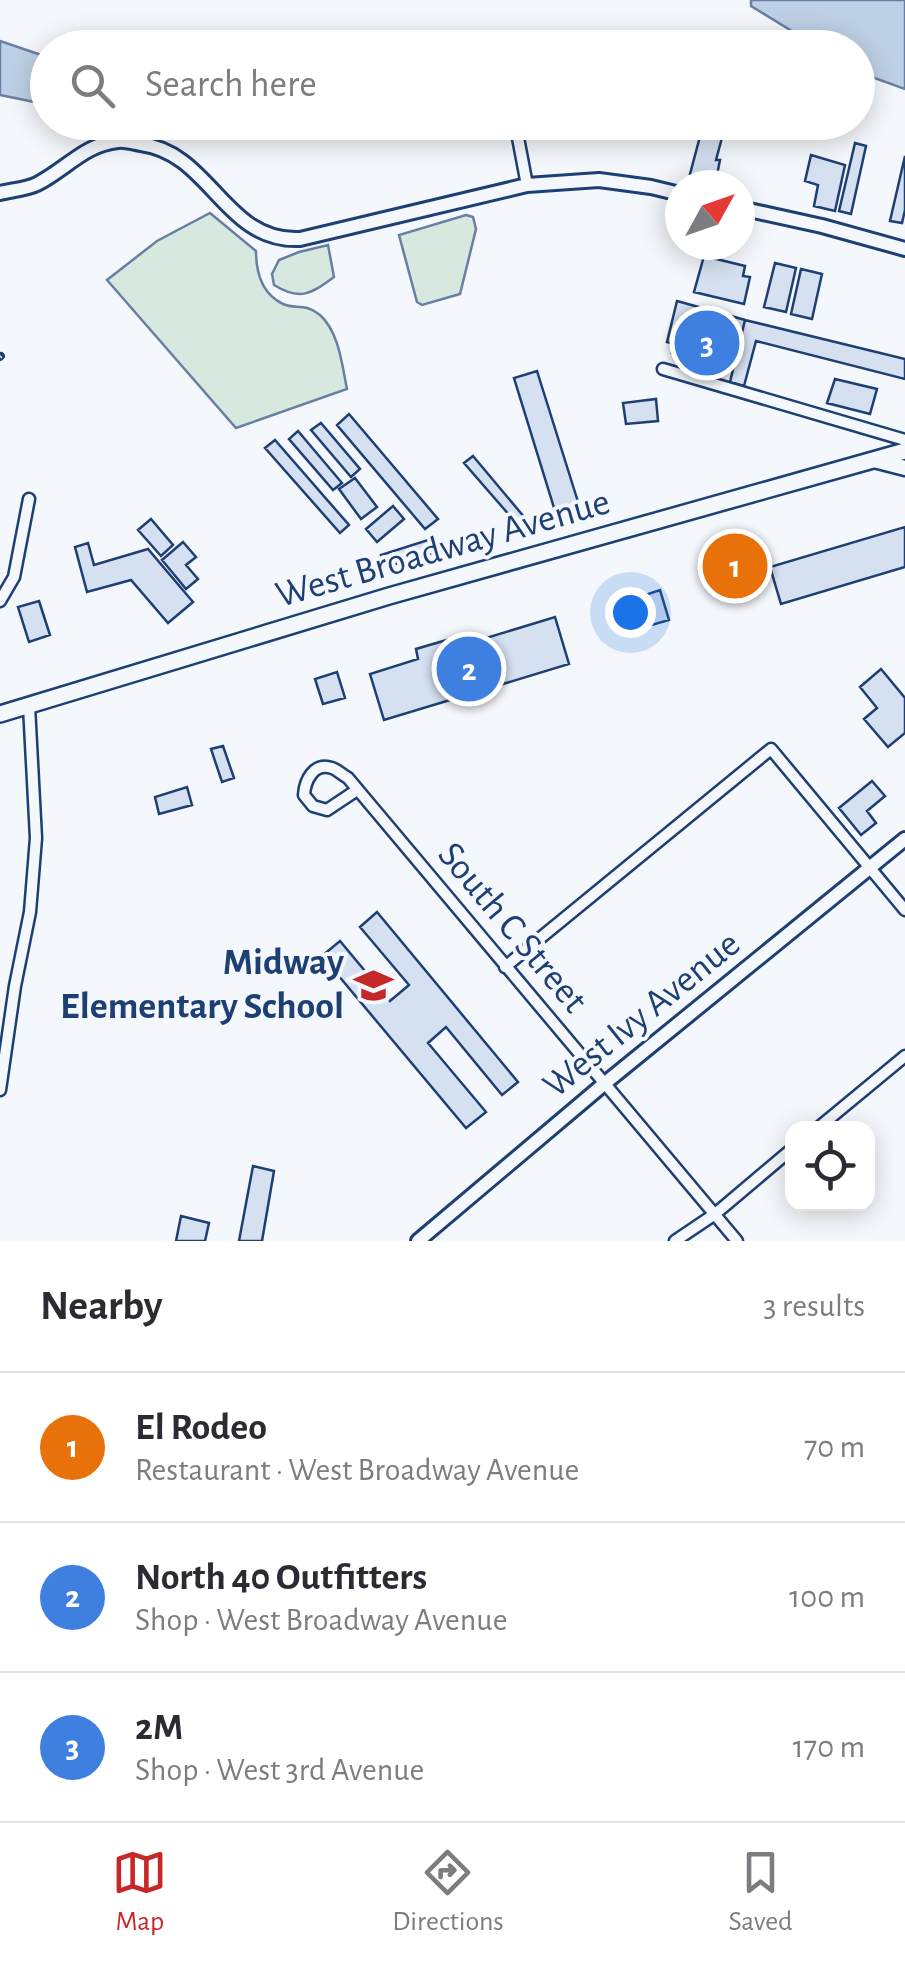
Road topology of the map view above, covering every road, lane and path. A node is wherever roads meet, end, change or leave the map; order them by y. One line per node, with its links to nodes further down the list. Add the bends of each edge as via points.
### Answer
1 (518, 140): 2 (street)
2 (527, 185): 3 (street, via 598,180); 4 (street, via 283,240 243,222 197,172 147,144 119,141 86,150 36,185)
3 (665, 190)
4 (0, 193)
5 (755, 211): 6 (street)
6 (905, 249)
7 (663, 369): 8 (street)
8 (905, 440)
9 (905, 451): 10 (main road, West Broadway Avenue)
10 (874, 460): 11 (main road); 14 (main road, West Broadway Avenue, via 406,591)
11 (905, 468)
12 (29, 499): 13 (street, via 14,578)
13 (0, 601)
14 (29, 706): 15 (main road, West Broadway Avenue); 23 (street, via 35,856)
15 (0, 714)
16 (357, 790): 16 (street, South C Street, via 348,778 321,767 304,795 327,810); 20 (street, South C Street)
17 (905, 839): 18 (street, West Ivy Avenue)
18 (870, 867): 19 (street); 20 (street, via 771,749); 22 (street, West Ivy Avenue)
19 (905, 910)
20 (505, 967): 22 (street, South C Street)
21 (905, 1056): 24 (street)
22 (604, 1084): 26 (street, South C Street); 27 (street, West Ivy Avenue)
23 (0, 1090)
24 (826, 1121)
25 (785, 1155): 26 (street)
26 (715, 1214): 28 (street); 29 (street, South C Street)
27 (418, 1241)
28 (675, 1241)
29 (737, 1241)

